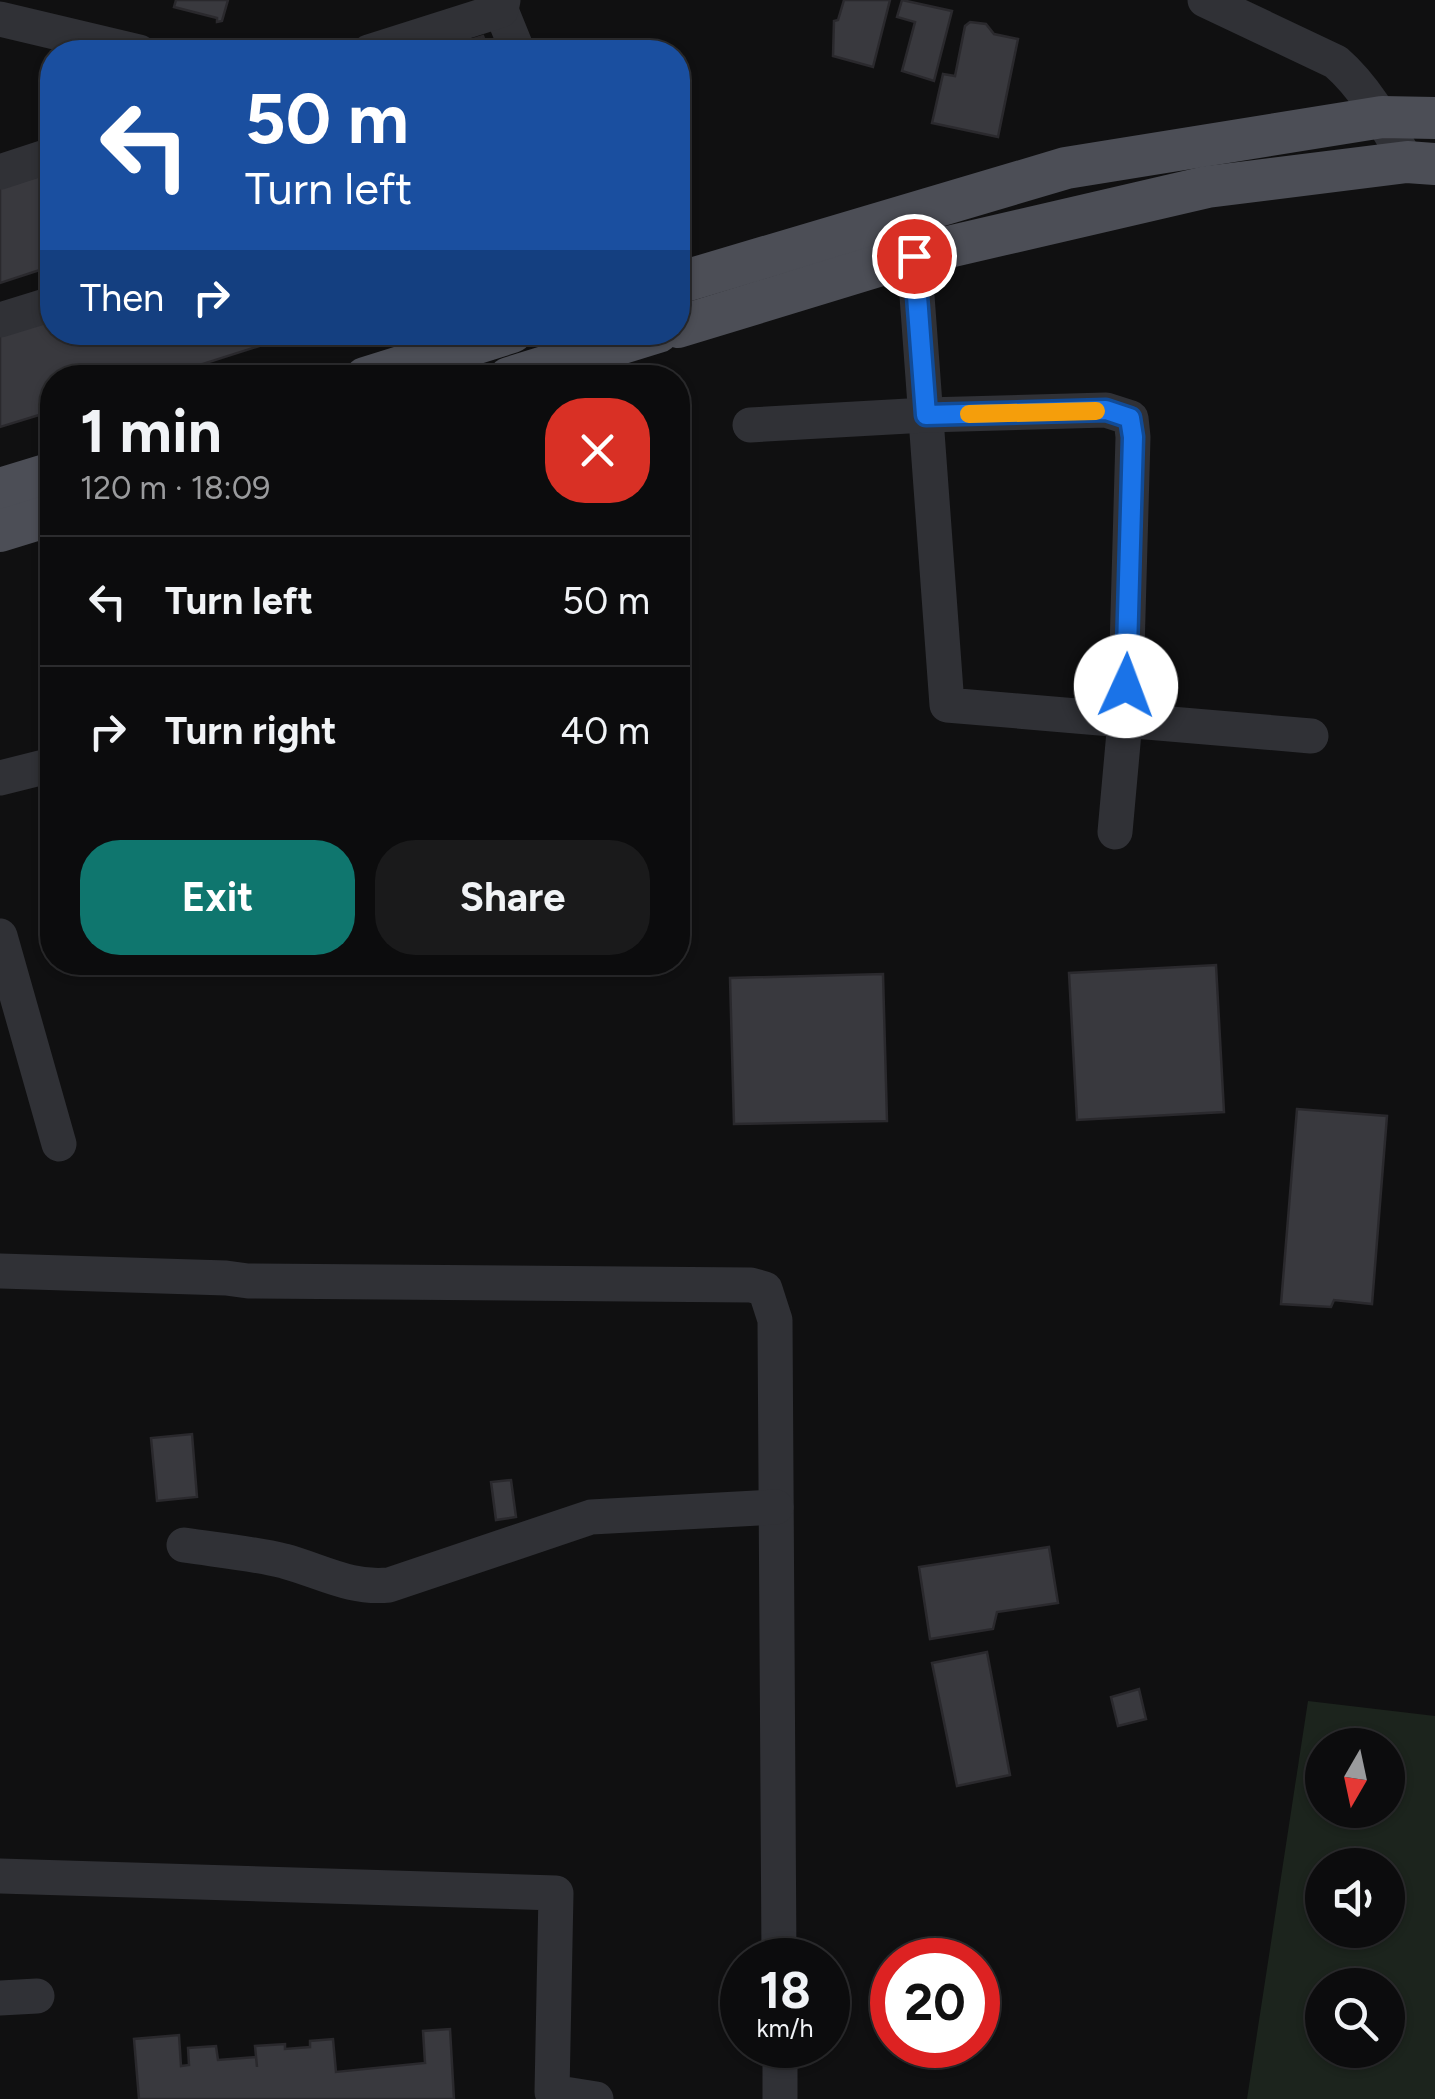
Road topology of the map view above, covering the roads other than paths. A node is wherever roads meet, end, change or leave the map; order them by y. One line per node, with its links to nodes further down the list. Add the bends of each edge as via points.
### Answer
1 (1205, 0): 7 (street, via 1336,62)
2 (502, 5): 5 (street); 6 (street)
3 (0, 19): 4 (street)
4 (88, 40)
5 (403, 40)
6 (514, 40)
7 (1382, 117): 8 (main road); 10 (street); 13 (main road, via 1066,168)
8 (1435, 118)
9 (40, 159): 11 (street)
10 (1421, 164): 12 (main road, via 1206,187)
11 (0, 172)
12 (914, 256): 16 (main road); 21 (street)
13 (690, 279)
14 (40, 308): 15 (street)
15 (0, 320)
16 (690, 323)
17 (470, 345): 19 (main road)
18 (616, 345): 20 (main road)
19 (407, 365)
20 (551, 365)
21 (926, 415): 22 (street); 27 (street, via 948,705); 27 (street, via 1106,410 1130,418)
22 (750, 425)
23 (40, 477): 24 (main road)
24 (0, 489)
25 (40, 519): 26 (main road)
26 (0, 531)
27 (1125, 721): 28 (street); 31 (street)
28 (1311, 736)
29 (40, 768): 30 (street)
30 (0, 778)
31 (1116, 832)
32 (0, 936): 33 (street)
33 (59, 1144)
34 (0, 1270): 35 (street, via 248,1282 765,1289 775,1320)
35 (776, 1508): 36 (street, via 591,1517 374,1587 264,1556); 38 (street)
36 (184, 1545)
37 (0, 1876): 42 (street, via 556,1893 552,2092)
38 (779, 1938)
39 (37, 1996): 40 (street)
40 (0, 1998)
41 (780, 2068): 43 (street)
42 (596, 2099)
43 (780, 2099)

